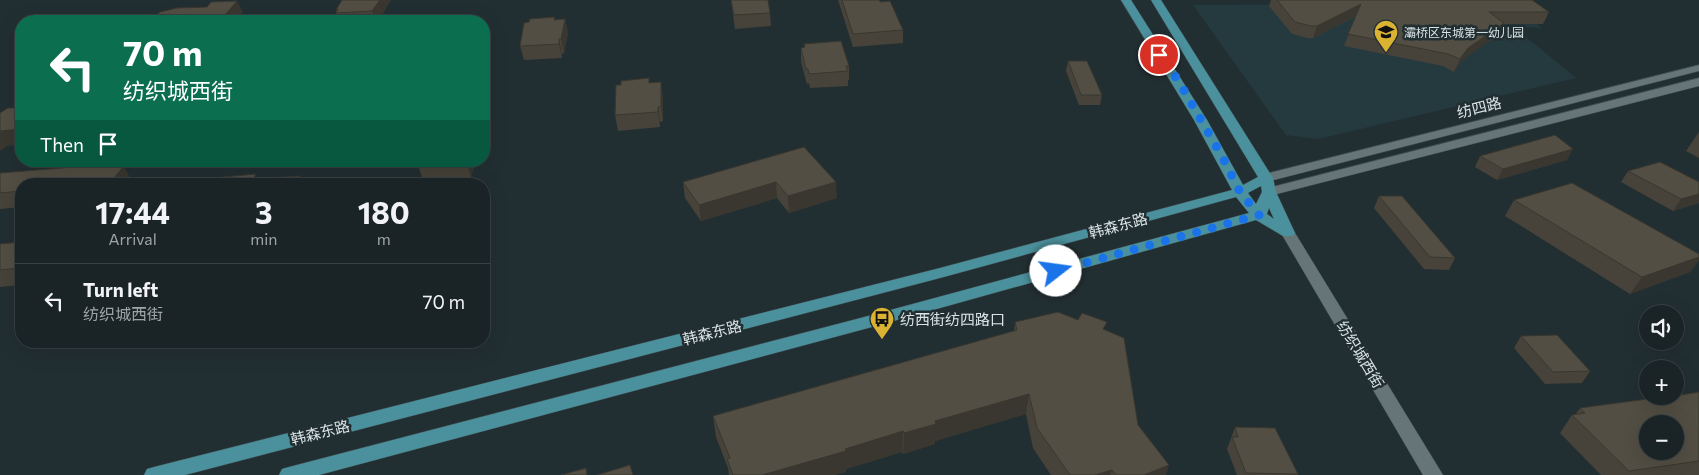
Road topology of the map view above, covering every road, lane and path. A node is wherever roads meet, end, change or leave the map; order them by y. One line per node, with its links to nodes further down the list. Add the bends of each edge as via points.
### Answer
1 (1126, 0): 6 (main road, 纺织城西街, via 1178,80)
2 (1156, 0): 5 (main road, 纺织城西街)
3 (1699, 68): 5 (street, 纺四路)
4 (1699, 82): 5 (street, 纺四路)
5 (1267, 185): 6 (main road, 韩森东路); 7 (main road); 8 (main road, 纺织城西街)
6 (1240, 192): 7 (main road, 纺织城西街); 9 (main road, 韩森东路, via 940,273)
7 (1259, 215): 8 (main road, 纺织城西街); 10 (main road, 韩森东路)
8 (1288, 233): 11 (street, 纺织城西街)
9 (154, 475)
10 (289, 475)
11 (1433, 475)

